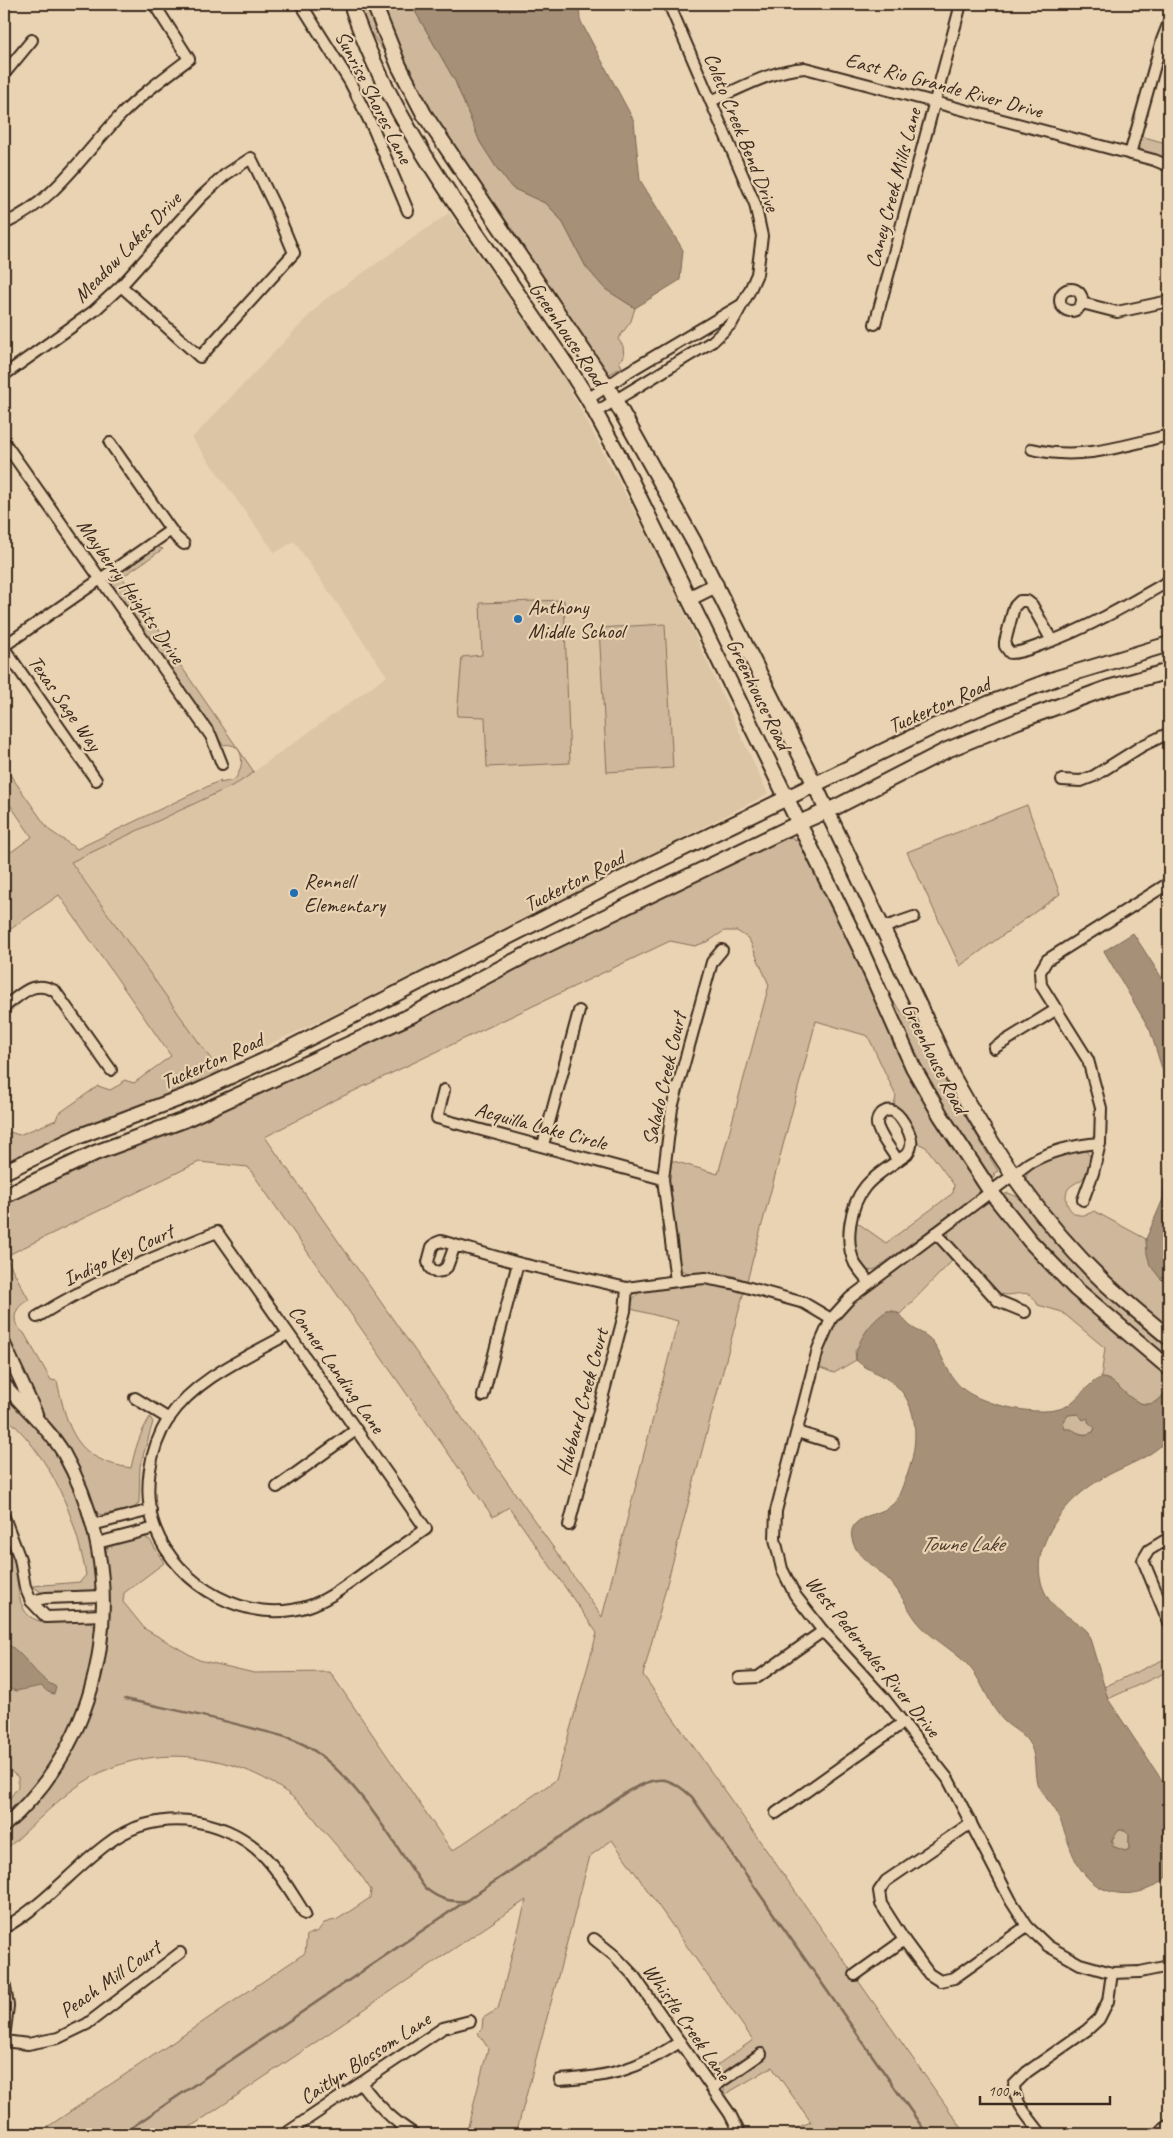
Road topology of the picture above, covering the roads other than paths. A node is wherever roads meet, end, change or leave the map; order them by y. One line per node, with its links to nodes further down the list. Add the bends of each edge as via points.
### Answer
1 (154, 4): 17 (street, via 189,60 119,117 51,195 21,217)
2 (301, 4): 16 (street, Sunrise Shores Lane, via 350,82)
3 (351, 4): 15 (main road, Greenhouse Road, via 364,40 390,93)
4 (374, 4): 14 (main road, Greenhouse Road, via 399,66 424,114)
5 (669, 4): 10 (street, Coleto Creek Bend Drive)
6 (961, 4): 11 (street, Caney Creek Mills Lane)
7 (1169, 22): 12 (street)
8 (32, 40): 9 (street)
9 (4, 74)
10 (711, 101): 11 (street, East Rio Grande River Drive, via 774,74 805,68); 21 (street, Coleto Creek Bend Drive, via 760,221 762,236 757,274)
11 (935, 102): 12 (street, East Rio Grande River Drive); 22 (street, Caney Creek Mills Lane)
12 (1130, 154): 13 (street, East Rio Grande River Drive)
13 (1169, 166)
14 (478, 197): 15 (main road); 26 (main road, Greenhouse Road)
15 (460, 209): 27 (main road, Greenhouse Road)
16 (408, 211)
17 (4, 224)
18 (121, 286): 18 (street, Meadow Lakes Drive, via 201,197 251,158 294,253 200,357); 25 (street, Meadow Lakes Drive, via 94,311)
19 (1169, 302): 20 (street, via 1117,312)
20 (1082, 303)
21 (742, 304): 23 (street); 24 (street, Coleto Creek Bend Drive, via 732,323 713,341)
22 (875, 324)
23 (685, 339): 24 (street); 26 (street)
24 (693, 353): 28 (street, Coleto Creek Bend Drive)
25 (4, 375)
26 (607, 386): 27 (street); 28 (main road, Greenhouse Road)
27 (588, 399): 29 (main road, Greenhouse Road)
28 (615, 400): 29 (street, Coleto Creek Bend Drive); 38 (main road, Greenhouse Road)
29 (596, 412): 39 (main road, Greenhouse Road)
30 (1169, 435): 33 (street, via 1081,454)
31 (4, 442): 36 (street, Mayberry Heights Drive)
32 (110, 443): 34 (street)
33 (1032, 449)
34 (172, 530): 35 (street); 36 (street)
35 (184, 544)
36 (100, 579): 42 (street); 45 (street, Mayberry Heights Drive, via 212,736)
37 (1169, 581): 40 (street, via 1097,623)
38 (716, 585): 39 (main road); 48 (main road, Greenhouse Road)
39 (690, 598): 49 (main road, Greenhouse Road)
40 (1052, 641): 40 (street, via 1032,605 1020,601 1014,607 1005,642 1010,653)
41 (1169, 644): 48 (main road, Tuckerton Road, via 1057,678 990,703)
42 (4, 647): 46 (street, Texas Sage Way)
43 (1169, 671): 50 (main road, Tuckerton Road, via 1108,688 1018,720 947,750)
44 (1169, 733): 47 (street, via 1094,776 1081,781)
45 (222, 764)
46 (96, 780)
47 (1062, 780)
48 (814, 785): 49 (main road, Tuckerton Road); 50 (main road, Greenhouse Road)
49 (786, 798): 51 (main road, Greenhouse Road); 60 (main road, Tuckerton Road)
50 (826, 812): 51 (main road, Tuckerton Road); 54 (main road, Greenhouse Road)
51 (799, 823): 62 (main road, Tuckerton Road, via 526,955 410,1016); 70 (main road, Greenhouse Road, via 913,1067)
52 (1169, 883): 57 (street, via 1047,960 1040,972 1041,985)
53 (914, 916): 54 (street)
54 (882, 928): 68 (main road, Greenhouse Road, via 952,1077)
55 (722, 950): 69 (street, Salado Creek Court, via 712,962 672,1108)
56 (4, 1007): 61 (street, via 28,990 46,986 58,995)
57 (1057, 1009): 59 (street); 64 (street, via 1088,1060 1101,1108)
58 (579, 1011): 65 (street)
59 (994, 1048)
60 (262, 1061): 62 (main road); 67 (main road, Tuckerton Road, via 194,1093 77,1137)
61 (111, 1070)
62 (269, 1079): 71 (main road, Tuckerton Road, via 184,1120 119,1143)
63 (444, 1090): 65 (street, Acquilla Lake Circle, via 437,1118)
64 (1100, 1143): 68 (street, West Pedernales River Drive, via 1072,1146 1044,1155); 72 (street)
65 (543, 1145): 69 (street, Acquilla Lake Circle)
66 (898, 1161): 66 (street, via 907,1154 912,1141 897,1114 885,1111 876,1121); 78 (street, via 866,1185 858,1196 851,1223 849,1242 855,1264)
67 (4, 1172)
68 (1013, 1176): 70 (street, West Pedernales River Drive); 84 (main road, Greenhouse Road, via 1063,1239 1103,1281)
69 (663, 1179): 77 (street, Salado Creek Court)
70 (991, 1192): 74 (street, West Pedernales River Drive); 86 (main road, Greenhouse Road, via 1030,1241 1076,1289)
71 (4, 1196)
72 (1084, 1200)
73 (217, 1232): 81 (street, Indigo Key Court, via 112,1275); 83 (street, Conner Landing Lane)
74 (936, 1233): 78 (street, West Pedernales River Drive); 80 (street, via 998,1300)
75 (455, 1245): 76 (street)
76 (518, 1263): 79 (street); 88 (street)
77 (676, 1281): 79 (street); 82 (street, via 705,1278 732,1283 804,1303)
78 (869, 1282): 82 (street, West Pedernales River Drive)
79 (627, 1288): 99 (street, Hubbard Creek Court, via 625,1311)
80 (1025, 1312)
81 (37, 1317)
82 (831, 1320): 93 (street, West Pedernales River Drive, via 818,1349)
83 (288, 1334): 91 (street, via 197,1388); 92 (street, Conner Landing Lane)
84 (1169, 1338)
85 (4, 1344): 90 (street)
86 (1169, 1368)
87 (4, 1384): 90 (street)
88 (483, 1396)
89 (135, 1398): 91 (street)
90 (38, 1419): 98 (street, via 62,1452 85,1498)
91 (168, 1419): 96 (street, via 152,1458 149,1478)
92 (356, 1430): 95 (street); 100 (street, Conner Landing Lane, via 426,1529 310,1606 261,1610 237,1605 214,1595 194,1582 176,1564)
93 (797, 1432): 94 (street); 107 (street, West Pedernales River Drive, via 776,1511 775,1539 782,1569 795,1595)
94 (833, 1443)
95 (276, 1487)
96 (151, 1510): 98 (street); 100 (street)
97 (4, 1516): 104 (street)
98 (92, 1525): 102 (street)
99 (569, 1525)
100 (155, 1528): 102 (street)
101 (1169, 1538): 106 (street, via 1149,1550 1143,1560)
102 (97, 1543): 103 (street)
103 (103, 1596): 104 (street); 105 (street)
104 (31, 1601): 105 (street, via 46,1617)
105 (103, 1615): 112 (street, via 95,1677 78,1726 53,1772)
106 (1169, 1623)
107 (823, 1631): 108 (street, via 758,1677); 109 (street, West Pedernales River Drive)
108 (740, 1678)
109 (904, 1722): 110 (street); 111 (street, West Pedernales River Drive, via 948,1780)
110 (776, 1813)
111 (971, 1823): 114 (street, West Pedernales River Drive, via 1010,1901); 117 (street, via 886,1881 879,1891 881,1904)
112 (4, 1826)
113 (306, 1914): 115 (street, via 270,1863 245,1840 217,1826 173,1820 138,1827 115,1838 38,1905)
114 (1027, 1926): 117 (street, via 954,1978 940,1981 929,1974); 120 (street, West Pedernales River Drive, via 1048,1946 1072,1960)
115 (4, 1928)
116 (594, 1939): 125 (street, Whistle Creek Lane, via 634,1976)
117 (904, 1940): 121 (street)
118 (180, 1953): 124 (street, Peach Mill Court, via 87,2024 58,2038 28,2044)
119 (1169, 1966): 120 (street, West Pedernales River Drive)
120 (1112, 1973): 134 (street, via 1108,2001 1100,2019 1014,2085 1017,2101)
121 (855, 1975)
122 (4, 1980): 124 (street, via 8,2006)
123 (470, 2021): 128 (street, Caitlyn Blossom Lane, via 443,2028)
124 (4, 2039)
125 (680, 2042): 127 (street, via 634,2068); 129 (street, Whistle Creek Lane)
126 (761, 2054): 129 (street)
127 (560, 2080)
128 (361, 2083): 131 (street, Caitlyn Blossom Lane); 132 (street, via 389,2116)
129 (712, 2088): 133 (street, Whistle Creek Lane)
130 (1169, 2125): 135 (street)
131 (284, 2134)
132 (414, 2134)
133 (740, 2134)
134 (1041, 2134)
135 (1158, 2134)

